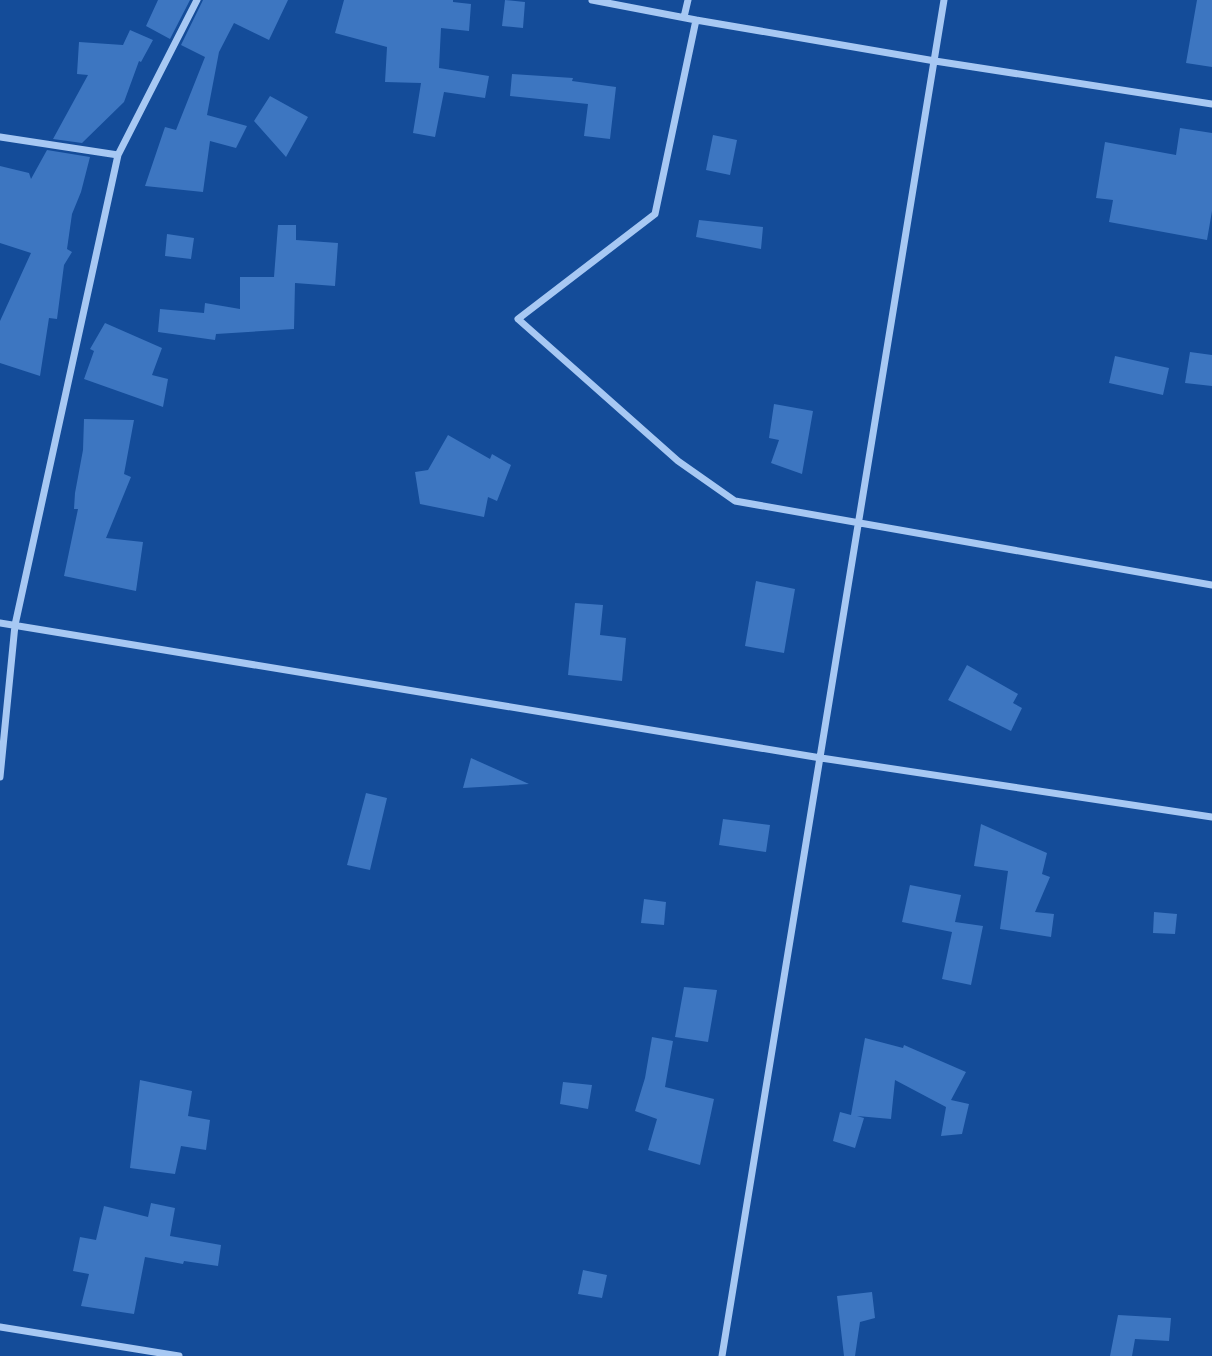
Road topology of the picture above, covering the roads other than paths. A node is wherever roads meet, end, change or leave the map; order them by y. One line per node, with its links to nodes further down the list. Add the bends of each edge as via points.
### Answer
1 (197, 0): 10 (street)
2 (592, 0): 5 (street)
3 (688, 0): 5 (street)
4 (944, 0): 7 (street)
5 (684, 18): 6 (street)
6 (696, 20): 7 (street); 11 (street, via 655,214 519,319 678,461 735,501)
7 (935, 61): 8 (street); 11 (street)
8 (1212, 104)
9 (0, 137): 10 (street)
10 (118, 155): 14 (street)
11 (859, 524): 12 (street); 15 (street)
12 (1212, 585)
13 (0, 623): 14 (street)
14 (15, 625): 15 (street); 16 (street)
15 (821, 758): 17 (street); 20 (street)
16 (0, 778)
17 (1212, 817)
18 (0, 1327): 19 (street)
19 (178, 1356)
20 (722, 1356)

